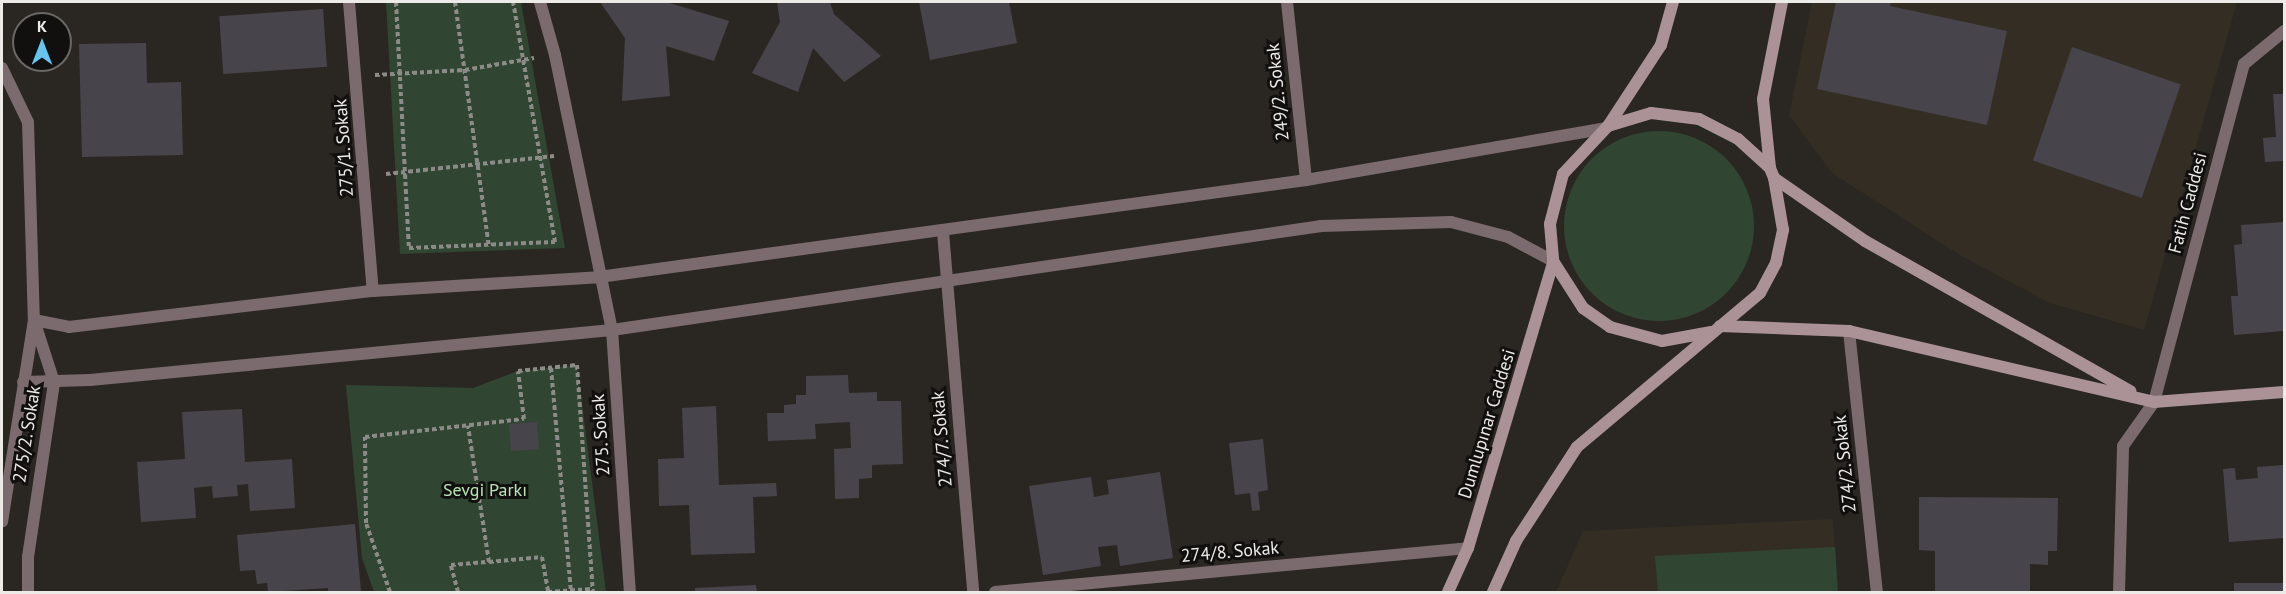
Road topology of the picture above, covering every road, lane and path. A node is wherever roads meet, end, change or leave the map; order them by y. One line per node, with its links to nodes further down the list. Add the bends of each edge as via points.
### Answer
1 (349, 2): 14 (street, 275/1. Sokak)
2 (396, 2): 15 (path)
3 (455, 2): 13 (path)
4 (513, 2): 11 (path)
5 (540, 2): 10 (street, 275. Sokak)
6 (1287, 2): 23 (street, 249/2. Sokak)
7 (1673, 2): 16 (main road, via 1661,45)
8 (1782, 2): 20 (main road, via 1763,99)
9 (2284, 31): 39 (street, Fatih Caddesi, via 2244,64)
10 (555, 55): 11 (path); 17 (street, 275. Sokak)
11 (523, 60): 13 (path); 18 (path)
12 (2, 68): 30 (street, 275/2. Sokak, via 28,122)
13 (465, 70): 15 (path); 19 (path)
14 (357, 75): 15 (path); 22 (street, 275/1. Sokak)
15 (400, 75): 21 (path)
16 (1607, 127): 20 (main road, via 1651,114 1700,119 1738,139); 23 (street); 26 (main road, via 1563,174 1550,224)
17 (575, 154): 18 (path); 27 (street, 275. Sokak)
18 (540, 157): 19 (path); 25 (path, via 555,242)
19 (478, 165): 21 (path); 25 (path)
20 (1772, 173): 31 (main road, via 1783,230 1776,263 1760,293); 38 (main road, via 1865,241)
21 (405, 174): 22 (path); 25 (path, via 409,248)
22 (364, 175): 29 (street, 275/1. Sokak)
23 (1306, 180): 24 (street)
24 (943, 232): 27 (street); 28 (street, 274/7. Sokak)
25 (489, 246)
26 (1553, 262): 28 (street, via 1508,237 1439,222 1321,226); 31 (main road, via 1583,309 1610,327 1662,341); 42 (main road, Dumlupınar Caddesi)
27 (599, 276): 29 (street); 32 (street, 275. Sokak)
28 (948, 283): 32 (street); 51 (street, 274/7. Sokak)
29 (373, 291): 30 (street, via 69,327)
30 (33, 320): 35 (street, 275/2. Sokak); 36 (street, 275/2. Sokak)
31 (1716, 329): 33 (main road); 54 (main road, via 1577,447 1516,541)
32 (612, 330): 36 (street); 50 (street, 275. Sokak)
33 (1850, 331): 38 (main road); 55 (street, 274/2. Sokak)
34 (551, 368): 40 (path, via 518,371 524,419); 44 (path); 45 (path, via 577,366)
35 (23, 382): 36 (street); 41 (street, 275/2. Sokak)
36 (54, 382): 46 (street, 275/2. Sokak, via 28,557)
37 (2284, 392): 39 (main road)
38 (2141, 398): 39 (main road)
39 (2154, 402): 56 (street, via 2123,446 2121,455)
40 (468, 426): 43 (path); 47 (path, via 365,437 366,523)
41 (2, 521)
42 (1468, 548): 52 (street, 274/8. Sokak); 53 (main road, Dumlupınar Caddesi)
43 (489, 562): 48 (path, via 451,565); 49 (path, via 542,557)
44 (571, 590): 45 (path); 49 (path)
45 (593, 591)
46 (28, 592)
47 (390, 592)
48 (458, 592)
49 (548, 592)
50 (630, 592)
51 (973, 592)
52 (995, 592)
53 (1448, 592)
54 (1493, 592)
55 (1877, 592)
56 (2119, 592)

